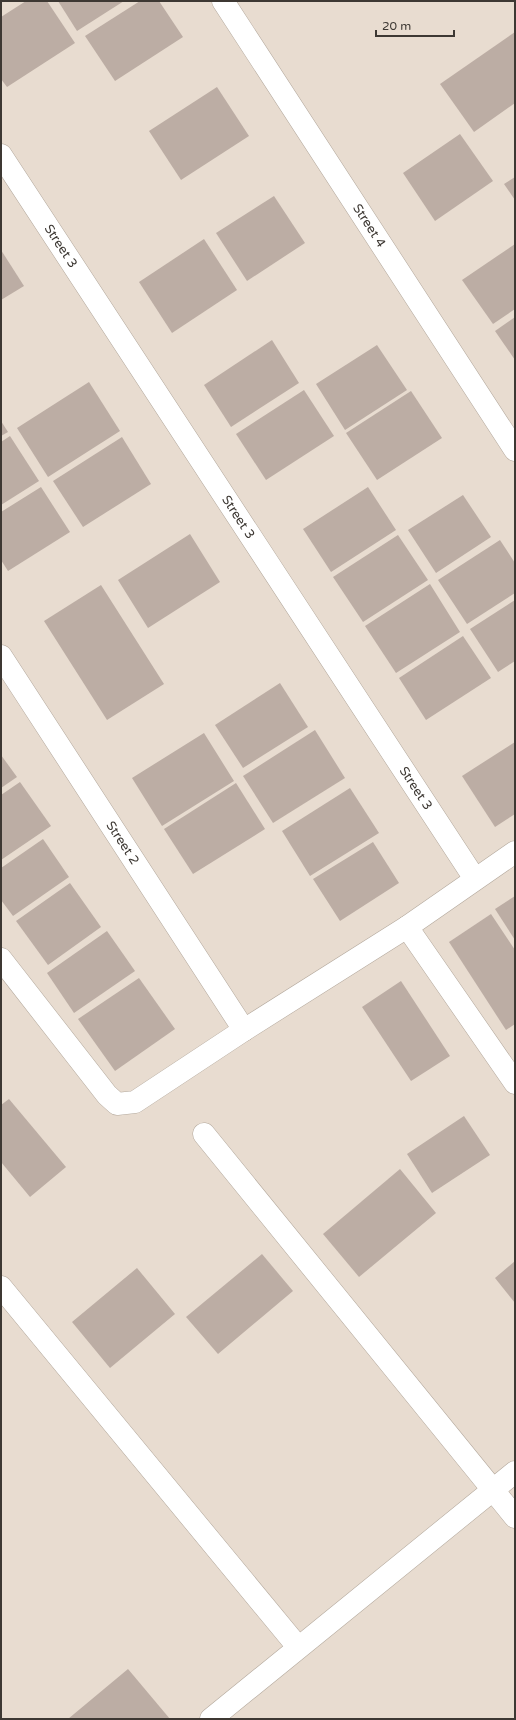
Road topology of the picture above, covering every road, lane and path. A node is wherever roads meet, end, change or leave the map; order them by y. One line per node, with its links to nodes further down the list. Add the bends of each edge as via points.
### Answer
1 (223, 1): 3 (street, Street 4)
2 (1, 155): 6 (street, Street 3)
3 (515, 450)
4 (1, 656): 9 (street, Street 2)
5 (515, 852): 6 (street)
6 (475, 879): 7 (street)
7 (407, 927): 9 (street); 10 (street)
8 (1, 959): 9 (street, via 107,1095 117,1104 135,1102)
9 (244, 1030)
10 (515, 1083)
11 (204, 1134): 14 (street)
12 (1, 1287): 16 (street)
13 (515, 1472): 14 (street)
14 (493, 1490): 15 (street); 16 (street)
15 (515, 1517)
16 (298, 1647): 17 (street)
17 (211, 1719)

